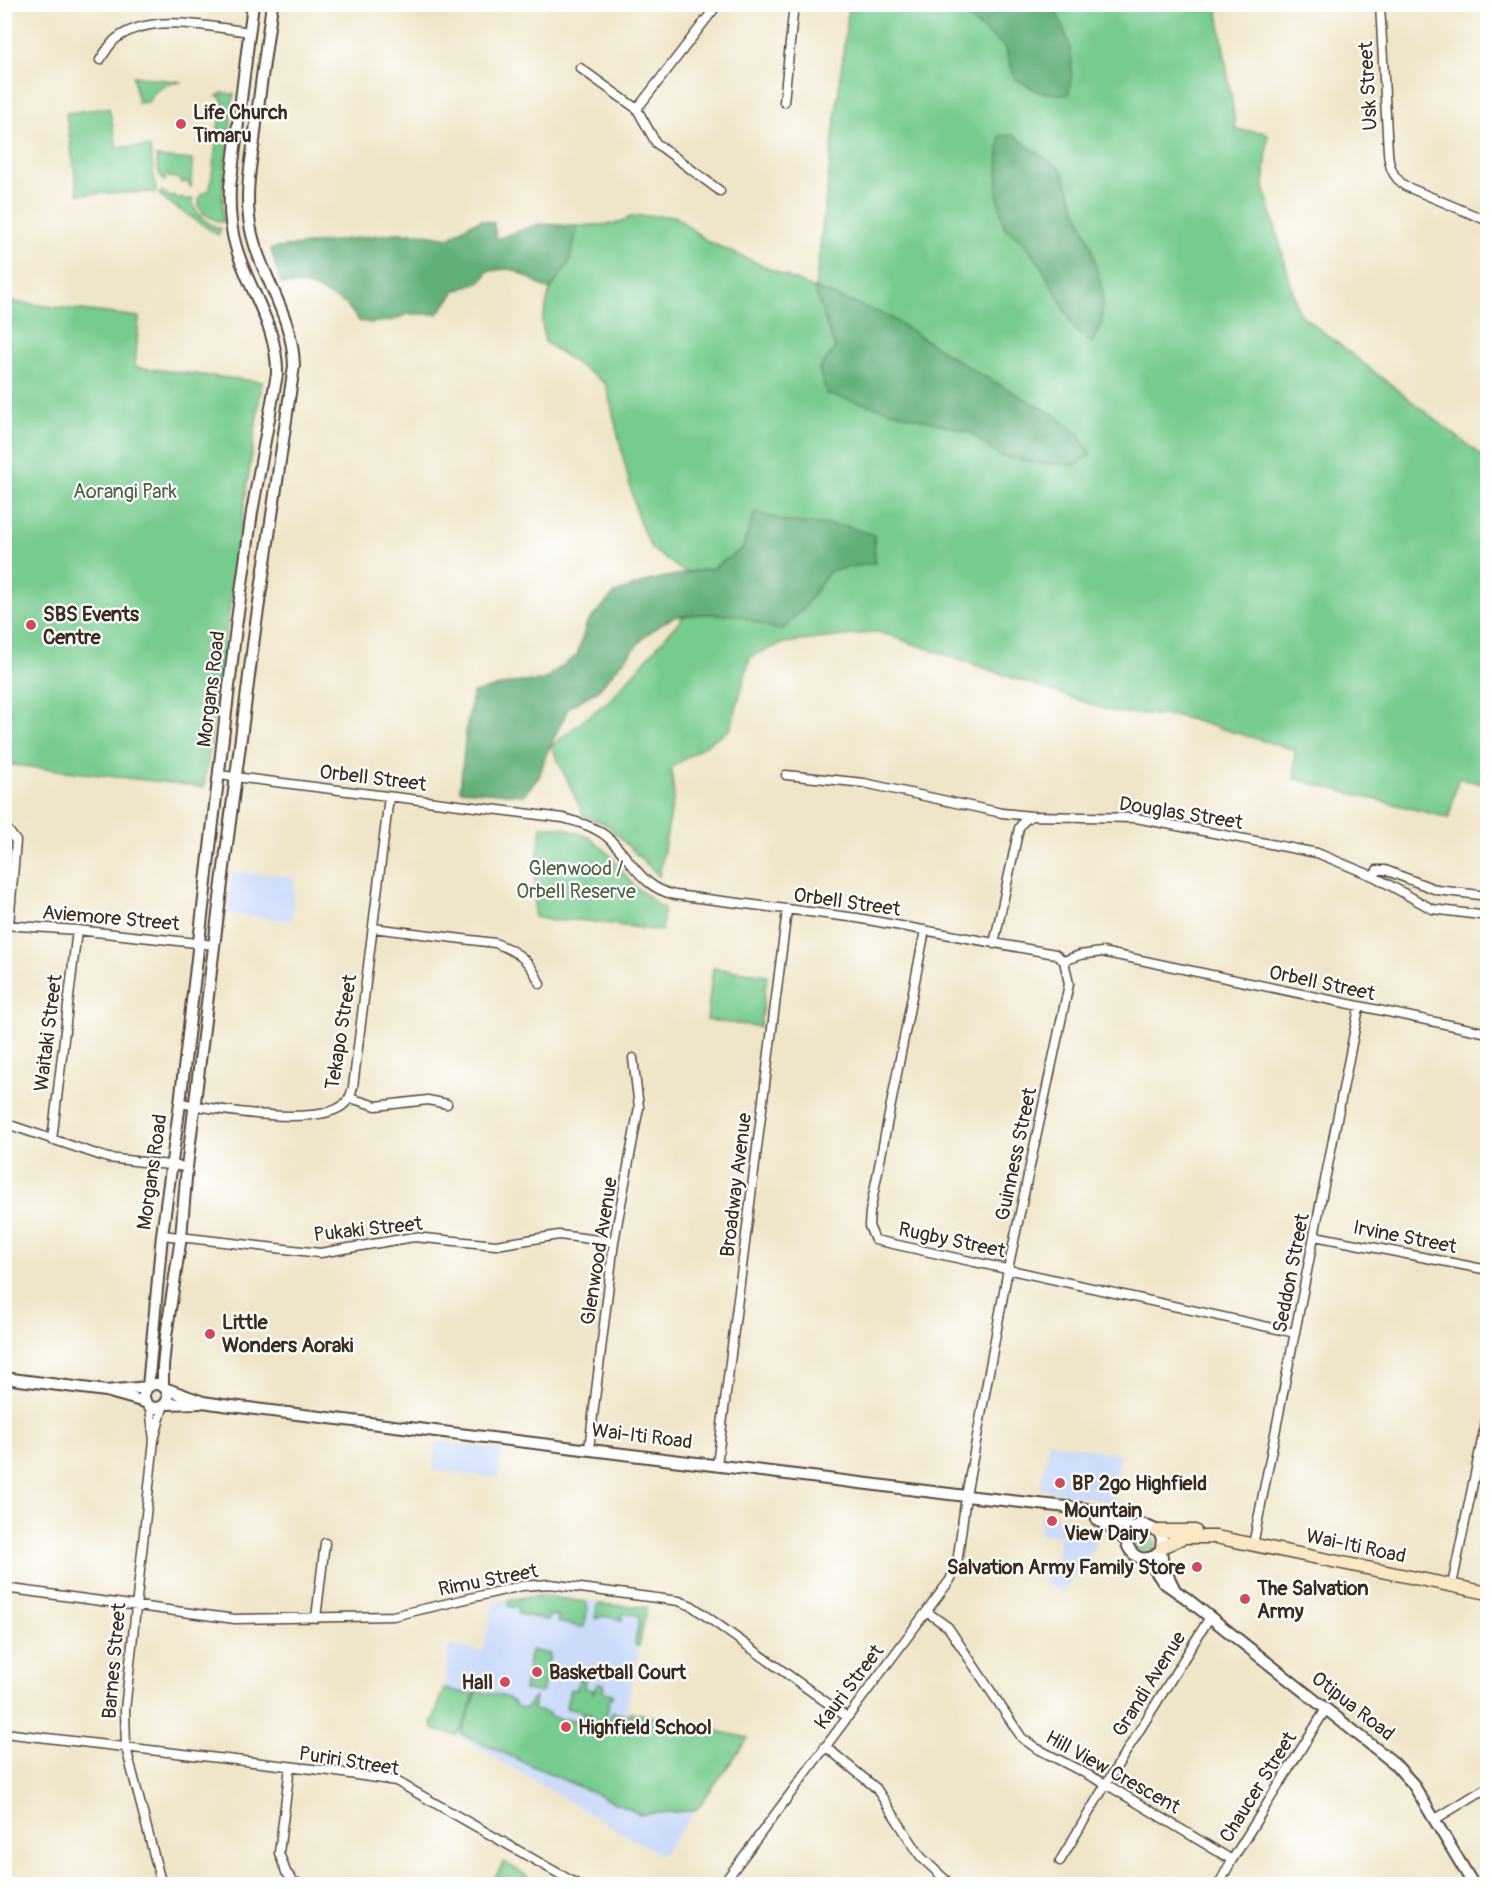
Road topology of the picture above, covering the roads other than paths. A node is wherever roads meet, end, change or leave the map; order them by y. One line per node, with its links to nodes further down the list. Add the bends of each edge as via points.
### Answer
1 (254, 4): 6 (street); 7 (street, Morgans Road)
2 (718, 4): 11 (street)
3 (780, 4): 5 (street)
4 (1380, 4): 13 (street, Usk Street, via 1390,166 1405,186)
5 (794, 5): 10 (street)
6 (272, 6): 15 (street, Morgans Road, via 251,158 249,219 258,253 285,317 294,366)
7 (250, 32): 8 (street, via 165,22 140,26 116,38); 14 (street, Morgans Road, via 230,214 237,249 272,332 277,362)
8 (100, 60)
9 (580, 68): 11 (street)
10 (784, 102)
11 (637, 109): 12 (street, via 656,143)
12 (720, 191)
13 (1488, 221)
14 (236, 627): 15 (street); 16 (street, Morgans Road)
15 (255, 630): 18 (street, Morgans Road)
16 (219, 775): 18 (street, Orbell Street); 30 (street, Morgans Road)
17 (786, 775): 20 (street, Douglas Street, via 864,783)
18 (236, 778): 19 (street, Orbell Street); 32 (street, Morgans Road)
19 (389, 797): 24 (street, Orbell Street, via 578,822 603,834 643,879 664,893); 27 (street, Tekapo Street)
20 (1031, 816): 22 (street, Douglas Street, via 1136,818 1317,853); 31 (street, via 1019,828)
21 (4, 825): 26 (street, via 16,841)
22 (1375, 877): 23 (street, via 1377,870 1385,870 1437,890); 25 (street, Douglas Street, via 1432,909)
23 (1488, 896)
24 (787, 910): 29 (street, Orbell Street); 64 (street, Broadway Avenue)
25 (1488, 916)
26 (7, 925): 28 (street, Aviemore Street)
27 (373, 928): 34 (street, via 495,943 526,960); 38 (street, Tekapo Street)
28 (77, 930): 30 (street, Aviemore Street); 43 (street, Waitaki Street)
29 (925, 930): 31 (street, Orbell Street); 50 (street, Rugby Street, via 869,1226 875,1240)
30 (199, 943): 32 (street, Aviemore Street); 39 (street, Morgans Road)
31 (994, 944): 33 (street, Orbell Street, via 1054,954)
32 (215, 945): 41 (street, Morgans Road)
33 (1064, 961): 35 (street, Orbell Street, via 1102,952); 50 (street, Guinness Street, via 1069,984)
34 (540, 984)
35 (1359, 1008): 36 (street, Orbell Street); 47 (street, Seddon Street)
36 (1488, 1033)
37 (633, 1058): 49 (street, Glenwood Avenue, via 639,1107)
38 (350, 1098): 40 (street, via 371,1106 428,1100); 41 (street, Tekapo Street, via 335,1110 304,1115)
39 (180, 1103): 41 (street, Tekapo Street); 44 (street, Morgans Road)
40 (447, 1104)
41 (195, 1106): 45 (street, Morgans Road)
42 (4, 1124): 43 (street)
43 (52, 1140): 44 (street, via 108,1158)
44 (172, 1166): 45 (street); 46 (street, Morgans Road)
45 (187, 1167): 48 (street, Morgans Road)
46 (162, 1235): 48 (street, Pukaki Street); 54 (street, Morgans Road)
47 (1315, 1236): 51 (street, Irvine Street); 52 (street, Seddon Street)
48 (181, 1237): 49 (street, Pukaki Street, via 320,1253 414,1237 496,1245 559,1235); 55 (street, Morgans Road, via 166,1336)
49 (614, 1242): 63 (street, Glenwood Avenue)
50 (1008, 1269): 52 (street, Rugby Street); 65 (street, Guinness Street)
51 (1488, 1270)
52 (1295, 1333): 72 (street, Seddon Street)
53 (4, 1378): 56 (street)
54 (148, 1387): 55 (street, via 155,1384); 56 (street); 58 (street, via 144,1395)
55 (165, 1388): 57 (street, Wai-Iti Road); 59 (street, via 169,1397)
56 (106, 1391): 58 (street)
57 (203, 1402): 59 (street, Wai-Iti Road); 63 (street, Wai-Iti Road)
58 (148, 1404): 59 (street, via 157,1408); 62 (street, Barnes Street)
59 (164, 1405): 62 (street, Barnes Street)
60 (1488, 1411): 61 (street)
61 (1484, 1439): 75 (street)
62 (154, 1440): 79 (street, Barnes Street)
63 (589, 1449): 64 (street, Wai-Iti Road)
64 (717, 1465): 65 (street, Wai-Iti Road)
65 (966, 1496): 66 (street, Wai-Iti Road); 80 (street, Kauri Street, via 957,1564)
66 (1076, 1508): 67 (street, Wai-Iti Road, via 1086,1508); 70 (street, Wai-Iti Road)
67 (1132, 1527): 68 (street, via 1142,1524); 70 (street)
68 (1158, 1530): 69 (main road, Wai-Iti Road, via 1196,1531); 73 (street)
69 (1216, 1537): 72 (main road, Wai-Iti Road); 73 (main road, Wai-Iti Road, via 1184,1537)
70 (1125, 1540): 74 (street, via 1130,1551)
71 (325, 1543): 82 (street)
72 (1253, 1545): 75 (main road, Wai-Iti Road)
73 (1161, 1549): 74 (street); 77 (street, Otipua Road, via 1163,1566)
74 (1147, 1558): 77 (street, Otipua Road, via 1163,1582)
75 (1452, 1586): 78 (main road, Wai-Iti Road)
76 (4, 1588): 79 (street, Rimu Street)
77 (1174, 1588): 81 (street, Otipua Road)
78 (1488, 1593)
79 (136, 1606): 82 (street, Rimu Street, via 235,1619); 87 (street, Barnes Street, via 125,1710)
80 (927, 1612): 84 (street, Kauri Street); 89 (street, Hill View Crescent, via 948,1627 1022,1738)
81 (1210, 1617): 83 (street, Otipua Road); 89 (street, Grandi Avenue)
82 (316, 1618): 84 (street, Rimu Street, via 393,1616 540,1585 679,1601 692,1606)
83 (1326, 1709): 91 (street, Otipua Road, via 1403,1772); 92 (street, Chaucer Street)
84 (847, 1717): 86 (street, Kauri Street)
85 (4, 1733): 87 (street, Puriri Street)
86 (825, 1746): 97 (street, Kauri Street); 98 (street, via 876,1788 921,1857)
87 (126, 1748): 88 (street, Puriri Street); 94 (street, Barnes Street)
88 (290, 1767): 95 (street, via 279,1853 286,1872); 96 (street, Puriri Street, via 396,1781)
89 (1106, 1784): 92 (street, Hill View Crescent); 93 (street, Grandi Avenue)
90 (1488, 1787): 91 (street)
91 (1434, 1820): 100 (street, Otipua Road)
92 (1232, 1860): 99 (street, Chaucer Street)
93 (1060, 1862)
94 (162, 1882)
95 (300, 1884)
96 (578, 1884)
97 (723, 1884)
98 (950, 1884)
99 (1219, 1884)
100 (1473, 1884)

